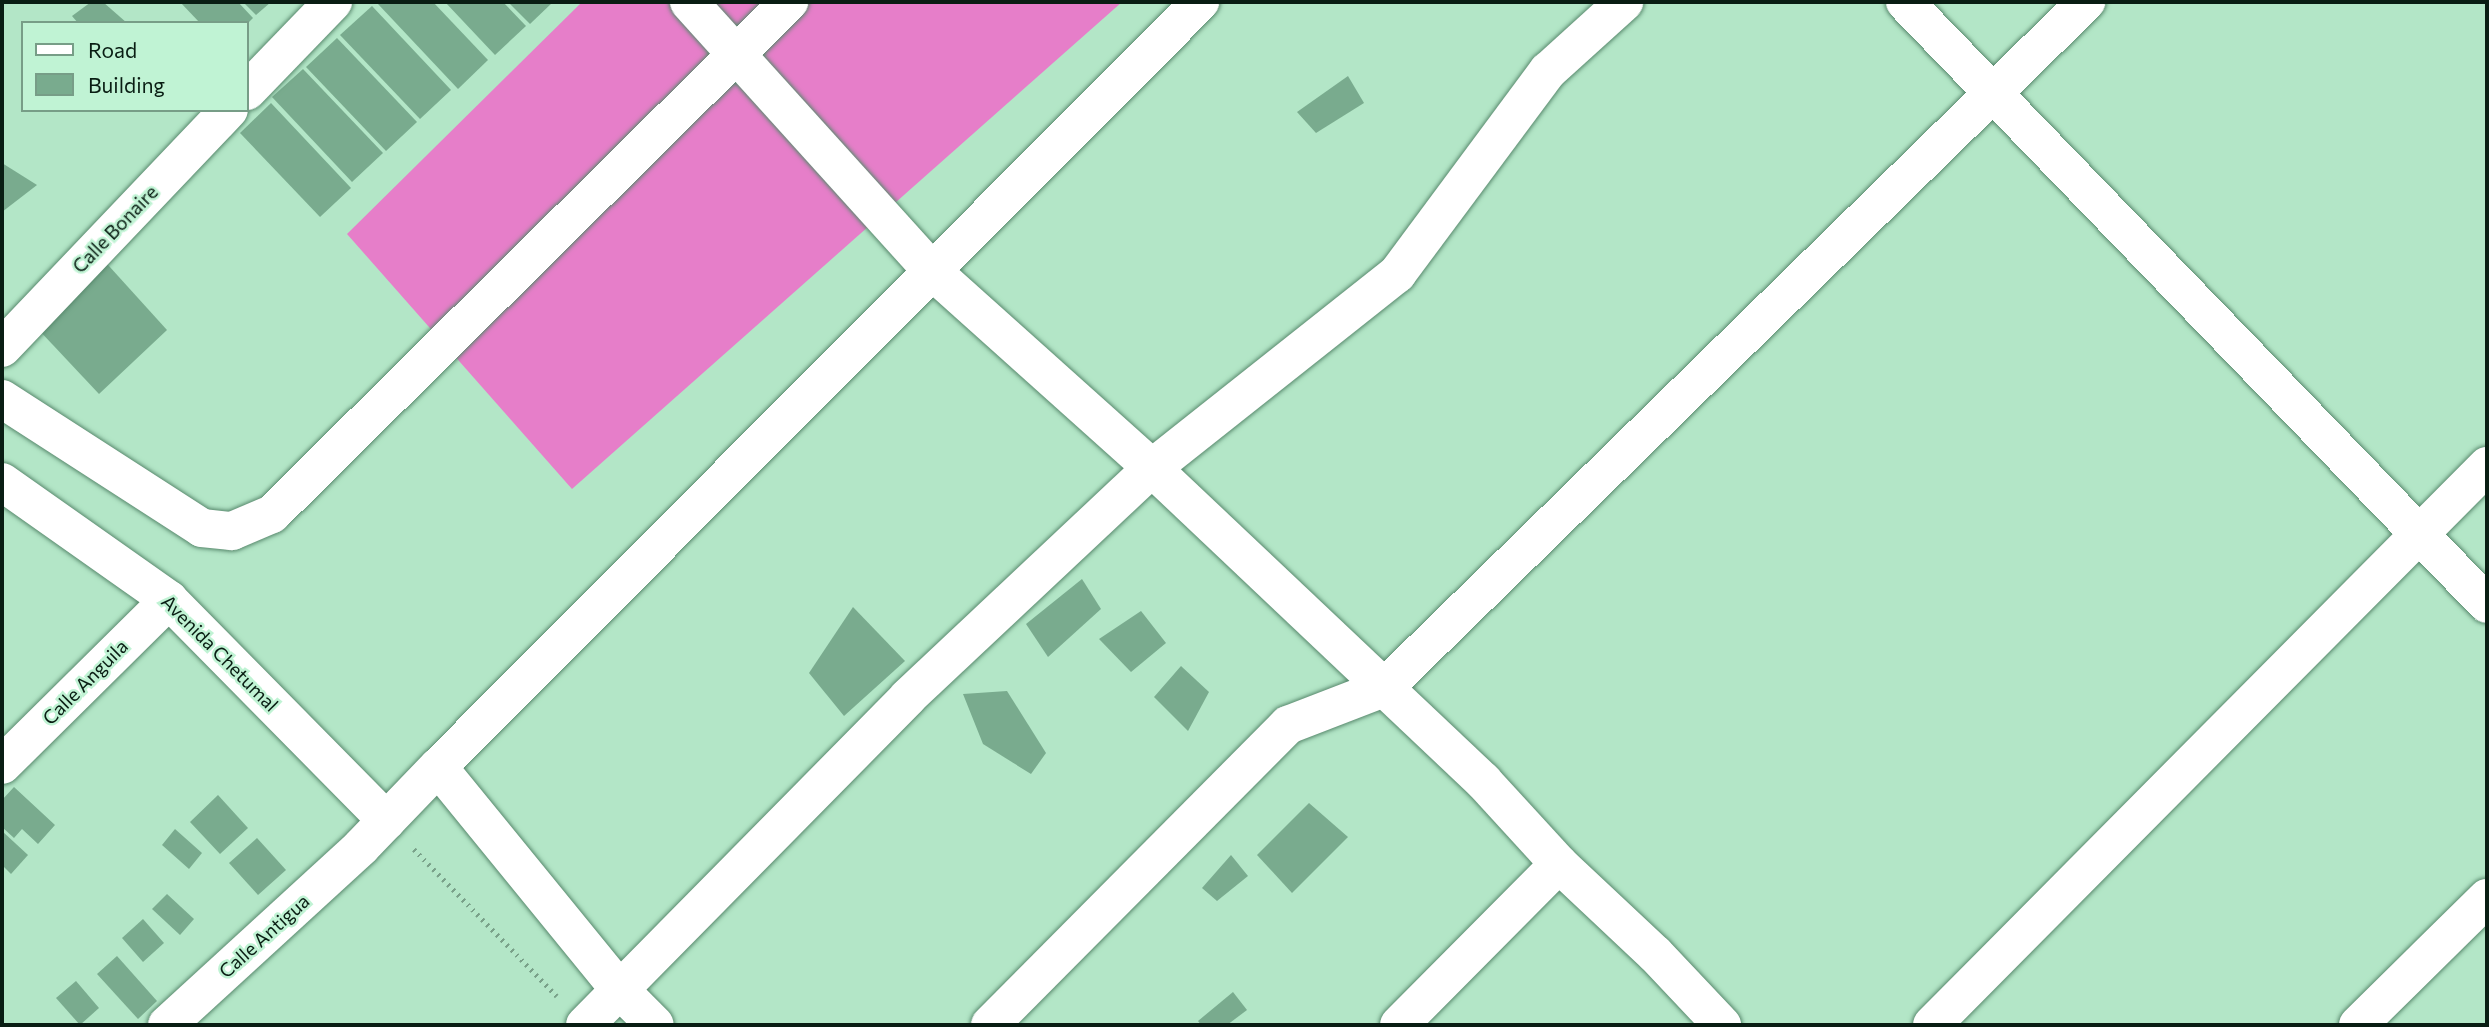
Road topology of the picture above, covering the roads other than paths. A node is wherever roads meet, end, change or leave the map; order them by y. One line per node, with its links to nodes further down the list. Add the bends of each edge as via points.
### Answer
1 (332, 2): 9 (street)
2 (689, 2): 8 (street)
3 (789, 2): 8 (street)
4 (1200, 2): 12 (street, Calle Antigua)
5 (1624, 2): 16 (street, via 1548,71 1397,274)
6 (1905, 2): 10 (street)
7 (2086, 2): 10 (street)
8 (736, 56): 12 (street); 14 (street, via 272,514 232,531 202,528)
9 (248, 90)
10 (1991, 90): 18 (street); 21 (street)
11 (227, 112): 13 (street, Calle Bonaire)
12 (930, 269): 16 (street); 23 (street, Calle Antigua)
13 (2, 348)
14 (2, 399)
15 (2487, 466): 18 (street)
16 (1152, 468): 21 (street); 27 (street, via 908,697)
17 (2, 482): 19 (street, Avenida Chetumal)
18 (2418, 531): 20 (street); 34 (street)
19 (169, 600): 22 (street, Calle Anguila); 24 (street, Avenida Chetumal)
20 (2487, 604)
21 (1384, 688): 25 (street, via 1483,781); 31 (street, via 1288,725)
22 (2, 765)
23 (438, 767): 24 (street, Calle Antigua); 27 (street)
24 (374, 834): 29 (street, Calle Antigua)
25 (1559, 864): 32 (street); 33 (street)
26 (2487, 898): 35 (street)
27 (620, 990): 28 (street); 30 (street)
28 (576, 1016)
29 (167, 1025)
30 (655, 1025)
31 (990, 1025)
32 (1399, 1025)
33 (1722, 1025)
34 (1932, 1025)
35 (2358, 1025)

